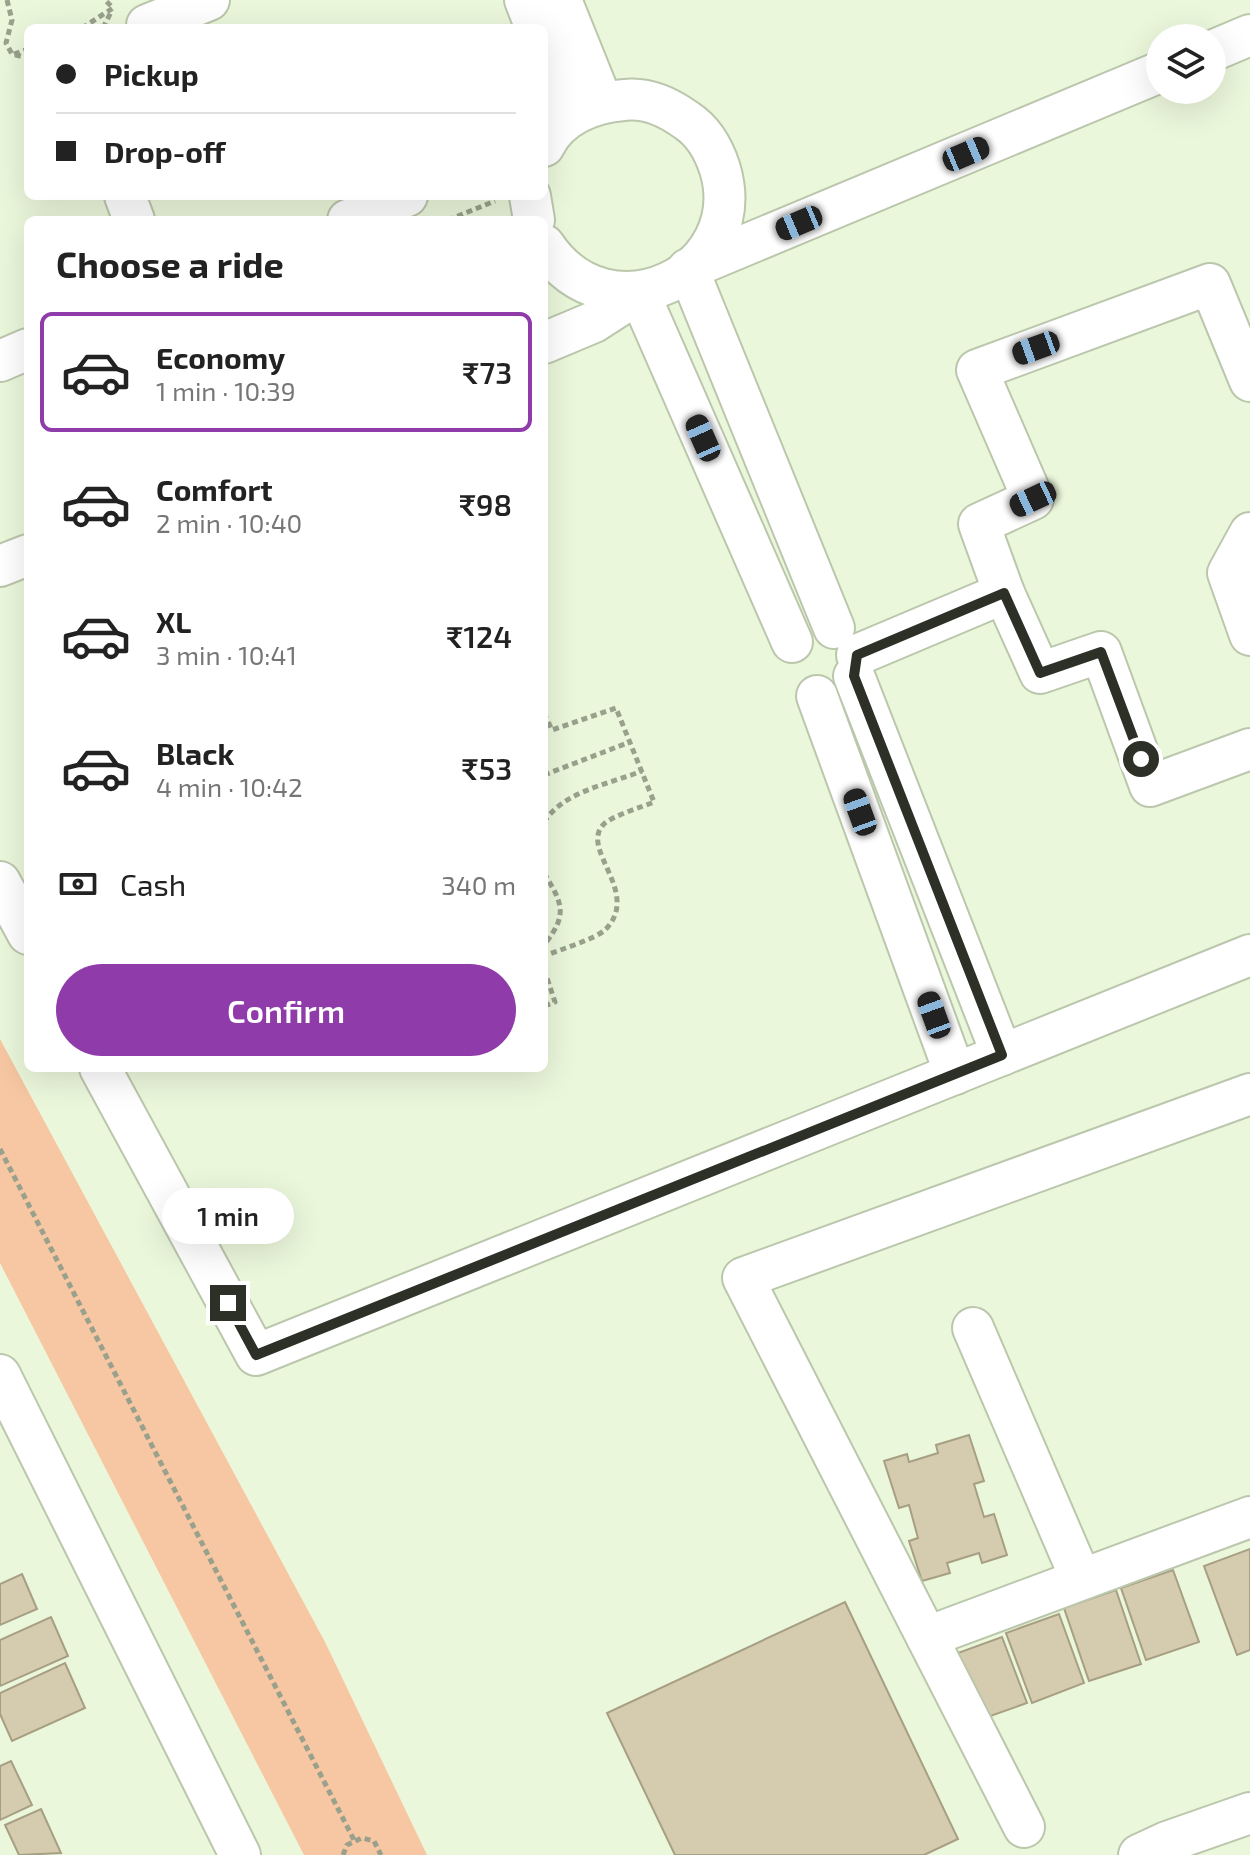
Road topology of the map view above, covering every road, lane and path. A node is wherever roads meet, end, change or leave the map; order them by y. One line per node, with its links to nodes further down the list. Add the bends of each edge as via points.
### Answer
1 (16, 0): 6 (path)
2 (105, 0): 7 (path, via 113,8)
3 (209, 0): 8 (street)
4 (525, 0): 9 (street)
5 (561, 0): 17 (street)
6 (8, 2): 13 (path, via 12,20 6,43)
7 (88, 24)
8 (149, 24)
9 (534, 24)
10 (1250, 35): 11 (street)
11 (1226, 45)
12 (24, 50): 13 (path)
13 (12, 54): 14 (path)
14 (24, 57)
15 (548, 65): 17 (street)
16 (1146, 78): 23 (street)
17 (562, 129): 23 (street, via 635,98 668,107 696,126 715,153 724,183 724,214 713,243)
18 (397, 200): 20 (street)
19 (497, 200): 21 (path)
20 (358, 216)
21 (458, 216)
22 (548, 251): 24 (street, via 579,281 608,291)
23 (688, 269): 24 (street, via 669,284); 35 (street)
24 (639, 293): 25 (street, via 594,322); 34 (street)
25 (548, 341)
26 (24, 351): 27 (street)
27 (0, 361)
28 (1250, 381): 32 (street, via 1210,284 977,370 1033,499 979,524)
29 (1250, 533): 33 (street, via 1228,573)
30 (24, 557): 31 (street)
31 (0, 566)
32 (1004, 593): 35 (street); 39 (street, via 1040,673 1101,652 1150,786)
33 (1250, 635)
34 (792, 642): 35 (street, via 810,627); 36 (street, via 787,653 790,677)
35 (848, 653): 36 (street, via 838,692); 51 (street)
36 (817, 696): 53 (street)
37 (548, 722): 38 (path, via 552,730 616,708)
38 (630, 742): 40 (path); 41 (path)
39 (1250, 749)
40 (642, 771): 42 (path, via 564,800); 47 (path, via 654,802 604,823 599,831 598,845 619,898 615,916 605,930)
41 (548, 773)
42 (548, 816)
43 (548, 879): 46 (path, via 561,907)
44 (0, 882): 45 (street)
45 (24, 927)
46 (548, 939)
47 (548, 954)
48 (1250, 955): 51 (street)
49 (548, 981): 50 (path, via 555,1002)
50 (548, 1005)
51 (1002, 1055): 53 (street)
52 (102, 1072): 53 (street, via 256,1355)
53 (955, 1074)
54 (1250, 1094): 60 (street, via 743,1278)
55 (0, 1149): 63 (path)
56 (973, 1328): 59 (street)
57 (0, 1375): 65 (street)
58 (1250, 1517): 59 (street)
59 (1081, 1579): 60 (street)
60 (927, 1637): 62 (street)
61 (1250, 1813): 64 (street)
62 (1024, 1827)
63 (354, 1840): 66 (path); 67 (path, via 374,1841)
64 (1159, 1851)
65 (240, 1855)
66 (343, 1855)
67 (381, 1855)

